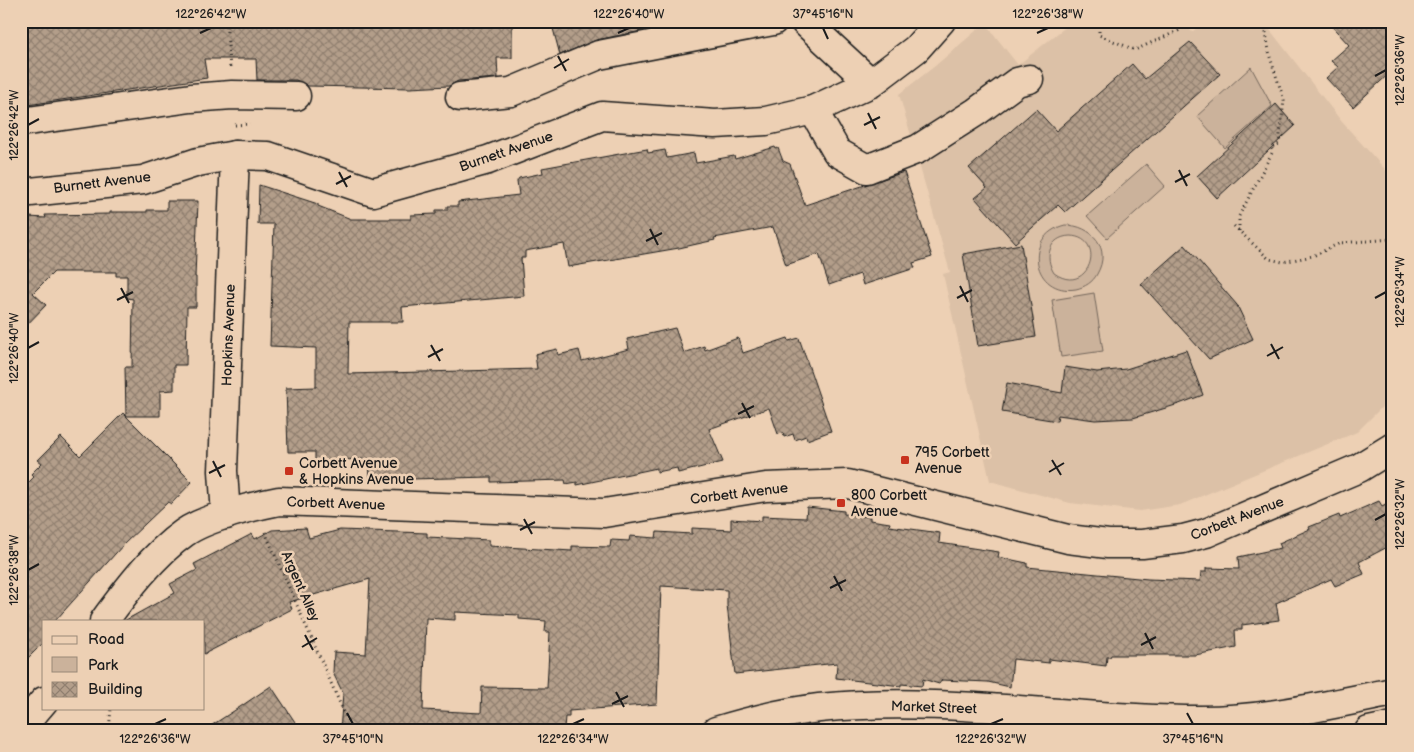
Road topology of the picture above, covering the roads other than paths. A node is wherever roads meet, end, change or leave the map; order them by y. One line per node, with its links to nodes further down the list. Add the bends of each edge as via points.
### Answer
1 (773, 21): 7 (street, via 599,54 511,92)
2 (804, 21): 5 (street)
3 (941, 21): 5 (street, Burnett Avenue, via 916,49)
4 (1029, 79): 8 (street, via 1016,82 918,149 868,169 837,152)
5 (871, 83): 8 (street, Burnett Avenue)
6 (296, 96): 9 (street, via 191,98)
7 (460, 97)
8 (813, 110): 10 (street, Burnett Avenue, via 766,121 736,123 602,116 488,160 373,192 268,156)
9 (21, 122)
10 (235, 155): 11 (street, Burnett Avenue, via 198,162 143,180); 13 (street, Hopkins Avenue, via 223,471)
11 (21, 193)
12 (1393, 447): 13 (street, Corbett Avenue, via 1359,468 1206,533 1142,544 1068,539 848,484 766,487 604,513 279,502)
13 (226, 515): 14 (street, Corbett Avenue, via 185,533 132,582)
14 (105, 620)
15 (1393, 692): 19 (street, Market Street, via 1298,711 1231,719 1157,719 855,705 778,715)
16 (42, 702): 18 (street)
17 (1393, 726): 20 (street)
18 (21, 728)
19 (716, 731)
20 (1369, 731)

